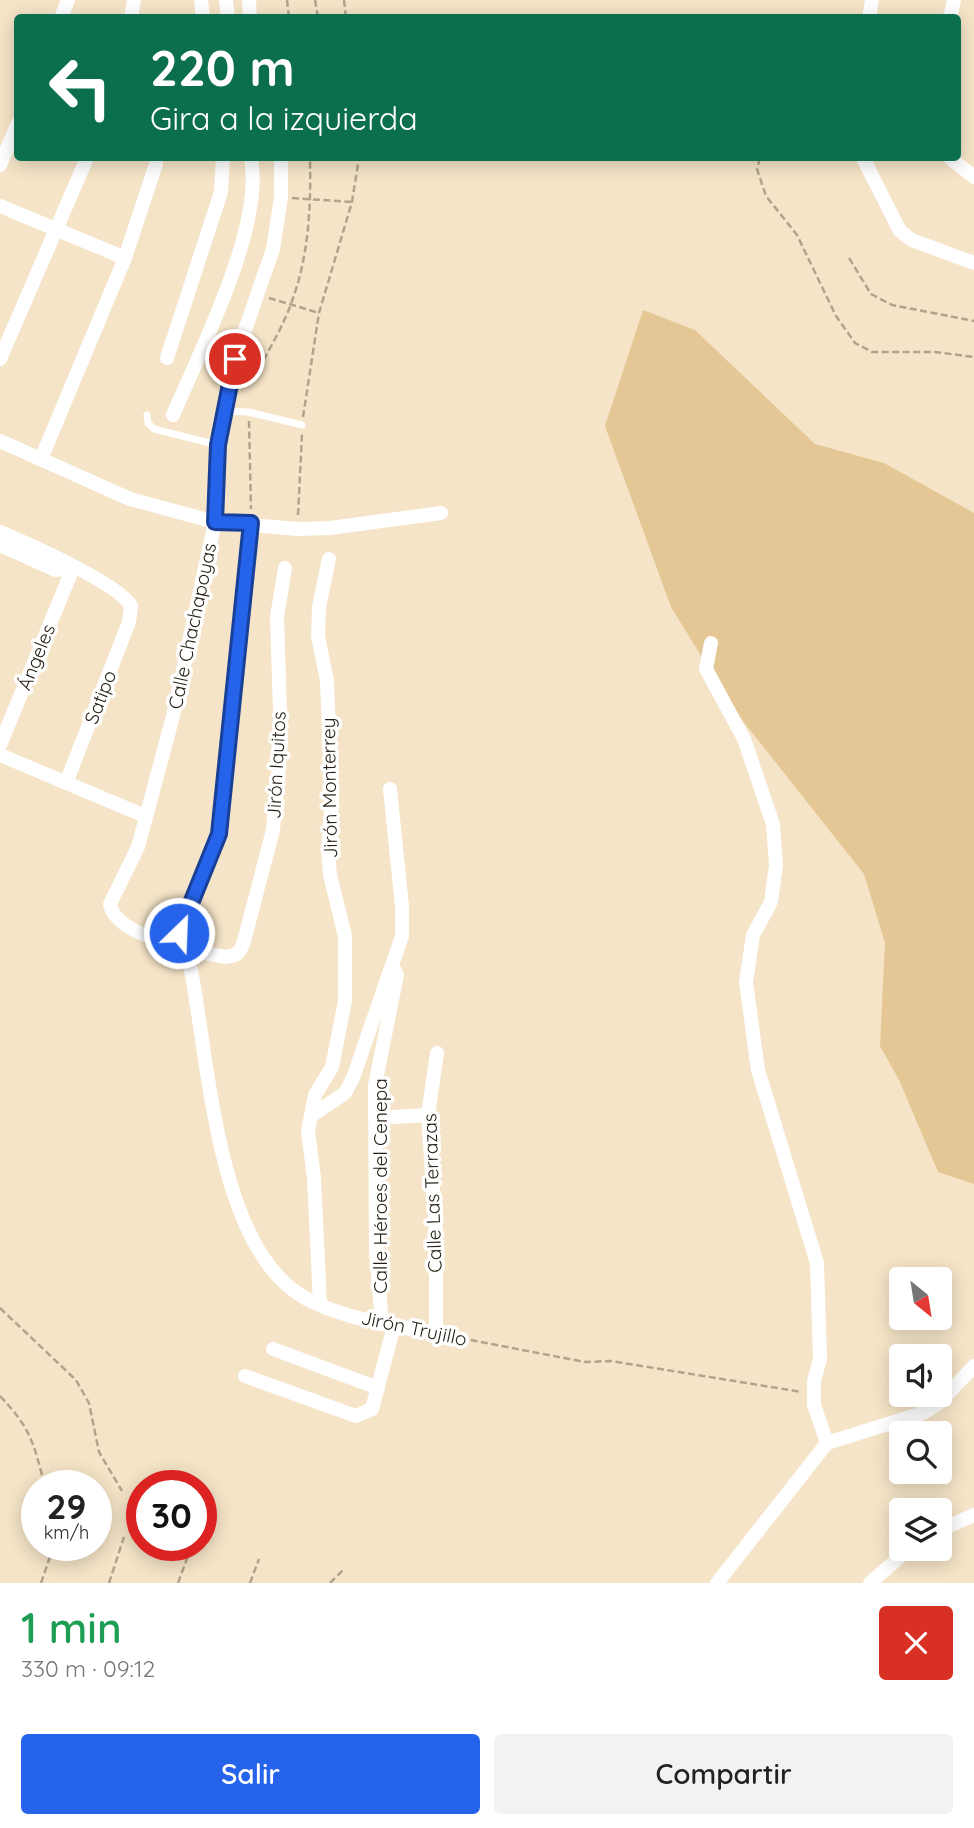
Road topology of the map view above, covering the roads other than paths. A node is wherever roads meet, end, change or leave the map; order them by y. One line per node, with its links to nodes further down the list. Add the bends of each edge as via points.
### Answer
1 (14, 132): 9 (street)
2 (86, 161): 12 (street)
3 (223, 161): 15 (street, via 221,192)
4 (252, 161): 19 (street, via 251,205 227,286)
5 (281, 161): 17 (street, Calle Chachapoyas, via 273,249 235,359)
6 (865, 161): 14 (street, via 900,231 912,240)
7 (954, 161): 10 (street)
8 (156, 164): 13 (street)
9 (0, 165)
10 (974, 177)
11 (0, 206): 12 (street)
12 (57, 230): 13 (street); 16 (street)
13 (125, 258): 23 (street)
14 (974, 262)
15 (167, 358)
16 (0, 359)
17 (224, 411): 20 (lane); 22 (street, Calle Chachapoyas)
18 (147, 415): 22 (lane, via 154,429)
19 (173, 415)
20 (302, 425)
21 (0, 441): 23 (street)
22 (218, 445): 25 (street, Calle Chachapoyas)
23 (41, 459): 25 (street, via 130,499)
24 (441, 513): 26 (street, via 330,528)
25 (215, 522): 26 (street); 37 (street, Calle Chachapoyas, via 173,716)
26 (251, 523): 38 (street, via 219,834)
27 (0, 533): 30 (street)
28 (0, 545): 30 (street, via 56,569)
29 (329, 559): 42 (street, Jirón Monterrey, via 318,636 327,681 332,801 328,851 345,936 345,1002 332,1067 315,1095)
30 (73, 568): 33 (street, Ángeles); 35 (street, Satipo, via 117,589 131,611)
31 (285, 568): 38 (street, Jirón Iquitos, via 277,617 281,744 273,830 244,941 234,956)
32 (711, 643): 51 (street, via 706,669 744,739 773,824 776,865 771,902 753,935 746,982 758,1070 817,1264 820,1359 814,1405)
33 (0, 745)
34 (0, 755): 35 (street)
35 (66, 783): 37 (street)
36 (390, 789): 39 (street, Calle Héroes del Cenepa, via 402,906 402,936)
37 (145, 816): 38 (street, Calle Chachapoyas, via 138,847 112,897 111,910 158,942)
38 (180, 948): 44 (street, Jirón Trujillo, via 236,1206 249,1235 278,1275 306,1299)
39 (393, 968): 42 (street, Calle Héroes del Cenepa, via 353,1079 345,1093); 43 (street, Calle Héroes del Cenepa, via 397,975 375,1085)
40 (437, 1053): 41 (street, Calle Las Terrazas)
41 (428, 1115): 43 (street); 46 (street, Calle Las Terrazas, via 436,1233)
42 (311, 1116): 44 (street, Jirón Monterrey, via 308,1131)
43 (375, 1118): 45 (street, Calle Héroes del Cenepa, via 376,1252)
44 (320, 1304): 45 (street, Jirón Trujillo)
45 (388, 1325): 46 (street, Jirón Trujillo); 50 (street, Calle Héroes del Cenepa)
46 (436, 1333)
47 (273, 1349): 50 (street)
48 (974, 1366): 51 (street, via 923,1413)
49 (245, 1376): 50 (street, Calle Héroes del Cenepa, via 356,1416 372,1409)
50 (378, 1388)
51 (827, 1443): 55 (street)
52 (974, 1515): 53 (street)
53 (952, 1525)
54 (895, 1561): 56 (street)
55 (717, 1583)
56 (870, 1583)

